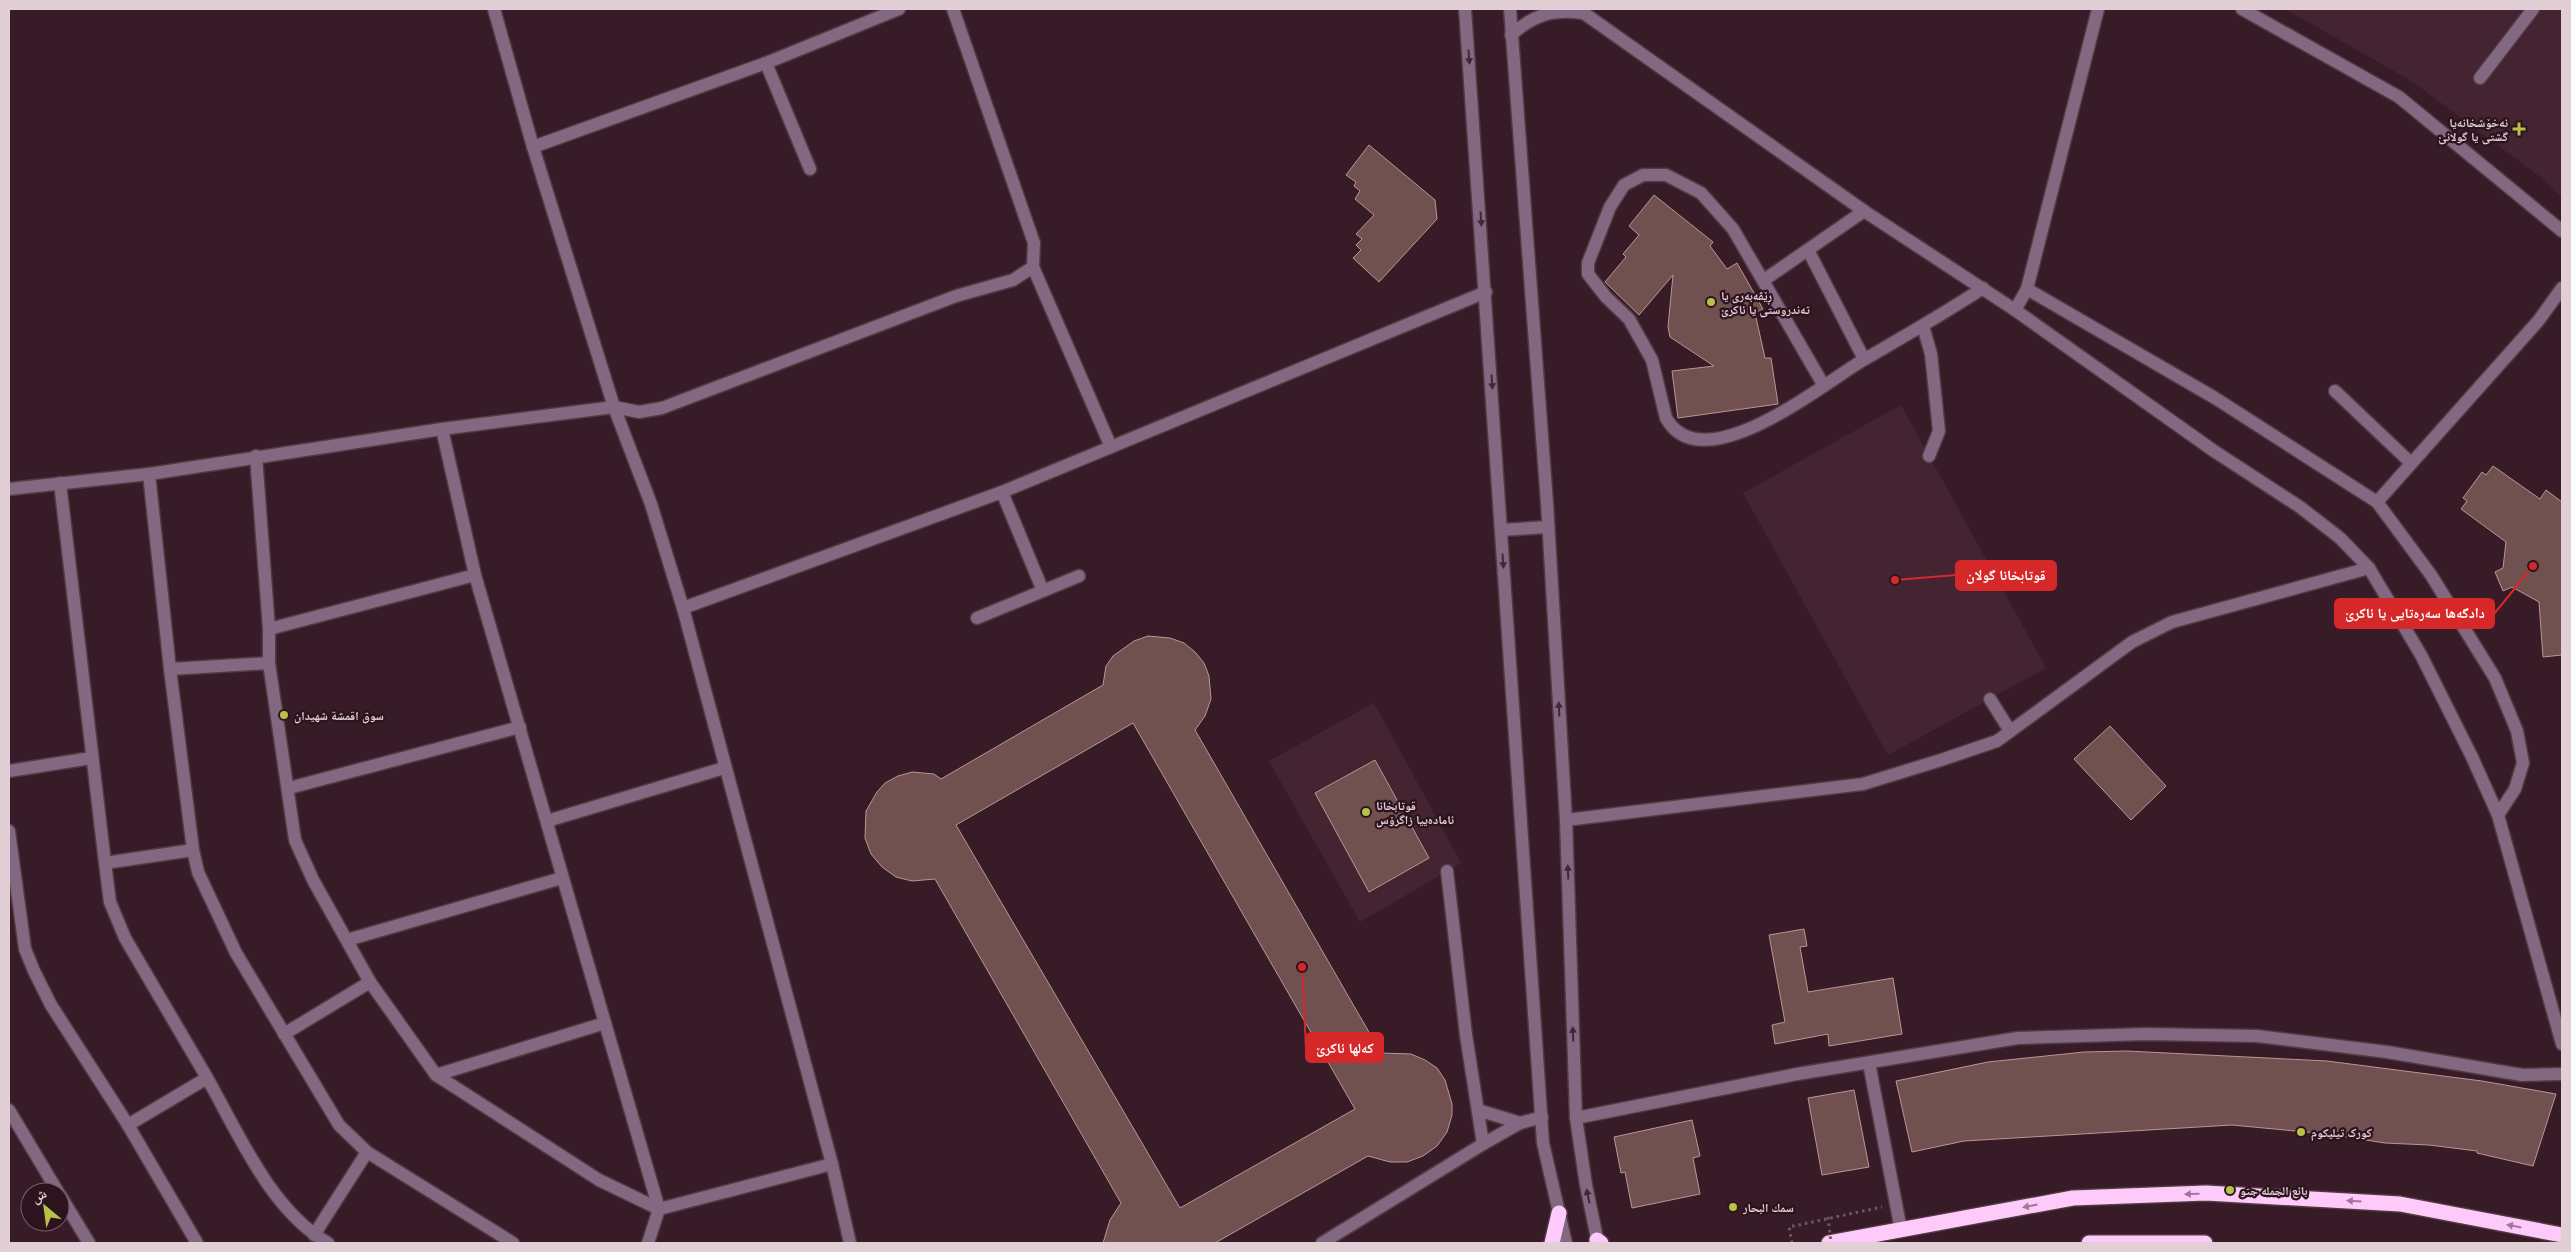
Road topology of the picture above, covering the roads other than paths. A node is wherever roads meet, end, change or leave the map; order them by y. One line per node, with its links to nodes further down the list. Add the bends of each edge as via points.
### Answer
1 (494, 9): 13 (street)
2 (899, 9): 11 (street)
3 (953, 9): 18 (street, via 1034,243)
4 (1465, 9): 23 (street, one-way to 23)
5 (1510, 9): 10 (street)
6 (2098, 9): 22 (street)
7 (2242, 9): 16 (street, via 2399,97)
8 (2533, 9): 12 (street)
9 (1580, 11): 10 (street, via 1544,14 1526,22); 15 (street)
10 (1511, 35): 40 (street)
11 (766, 63): 13 (street); 14 (street)
12 (2480, 78)
13 (533, 147): 29 (street)
14 (810, 169)
15 (1864, 211): 17 (street); 20 (street)
16 (2562, 231)
17 (1808, 250): 19 (street); 26 (street)
18 (1033, 267): 29 (street, via 1013,280 956,296 662,408 639,412); 31 (street)
19 (1764, 280): 27 (street); 27 (street, via 1733,229 1701,192 1666,175 1643,175 1624,184 1610,207 1588,263 1592,281 1629,319 1652,360 1666,418 1670,426 1681,434 1706,438 1739,433 1769,421)
20 (1983, 288): 24 (street); 25 (street)
21 (2562, 288): 34 (street, via 2538,320)
22 (2027, 289): 24 (street); 39 (street, via 2216,398)
23 (1486, 292): 31 (street); 41 (street, one-way to 41)
24 (2015, 310): 42 (street, via 2214,451 2300,507 2340,538)
25 (1922, 326): 26 (street); 33 (street, via 1931,354 1939,432)
26 (1864, 359): 27 (street)
27 (1824, 386)
28 (2335, 391): 34 (street)
29 (614, 407): 30 (street); 46 (street, via 651,504)
30 (442, 429): 32 (street); 43 (street)
31 (1111, 447): 38 (street)
32 (256, 456): 35 (street); 48 (street)
33 (1929, 456)
34 (2412, 463): 39 (street)
35 (149, 474): 36 (street); 50 (street)
36 (60, 483): 37 (street); 54 (street)
37 (9, 489)
38 (1002, 492): 45 (street); 46 (street)
39 (2376, 502): 58 (street, via 2431,575 2495,678 2517,731 2523,763 2515,789)
40 (1548, 527): 41 (street); 59 (street, one-way to 40)
41 (1501, 530): 77 (street, one-way to 77)
42 (2369, 568): 53 (street, via 2172,622 2132,642); 58 (street, via 2421,655)
43 (475, 575): 48 (street); 52 (street)
44 (1079, 576): 45 (street)
45 (1043, 591): 47 (street)
46 (683, 608): 55 (street)
47 (977, 618)
48 (269, 630): 49 (street)
49 (269, 663): 50 (street); 57 (street)
50 (170, 669): 62 (street)
51 (1990, 698): 53 (street)
52 (520, 727): 57 (street); 60 (street)
53 (2010, 731): 59 (street, via 1997,740 1863,784)
54 (91, 758): 56 (street); 63 (street)
55 (724, 768): 60 (street); 83 (street)
56 (9, 771)
57 (289, 788): 66 (street, via 295,840)
58 (2498, 815): 70 (street)
59 (1566, 820): 78 (street, one-way to 59)
60 (547, 821): 65 (street)
61 (9, 831): 80 (street, via 25,949 51,1005)
62 (193, 850): 63 (street); 69 (street, via 198,872 236,953)
63 (105, 863): 74 (street, via 110,902 125,938)
64 (1448, 870): 76 (street)
65 (562, 878): 66 (street); 68 (street)
66 (347, 940): 67 (street)
67 (370, 982): 69 (street); 73 (street)
68 (605, 1023): 73 (street); 85 (street)
69 (284, 1034): 82 (street, via 339,1125)
70 (2562, 1044)
71 (1869, 1063): 72 (street, via 2018,1038 2257,1036 2387,1052 2522,1075); 78 (street); 88 (street)
72 (2562, 1074)
73 (436, 1075): 85 (street, via 599,1180)
74 (207, 1078): 80 (street); 89 (street, via 247,1150 284,1206)
75 (9, 1110): 84 (street)
76 (1478, 1110): 79 (street); 81 (street)
77 (1542, 1117): 79 (street); 87 (street, via 1544,1143)
78 (1576, 1118): 91 (street, one-way to 78)
79 (1520, 1123): 81 (street)
80 (128, 1125): 93 (street)
81 (1482, 1144): 98 (street)
82 (366, 1152): 89 (street); 95 (street)
83 (832, 1164): 85 (street); 97 (street)
84 (52, 1182)
85 (659, 1210): 96 (street)
86 (70, 1211): 92 (street)
87 (1559, 1213): 99 (highway); 100 (street)
88 (1901, 1230): 90 (highway, one-way to 88, via 2400,1204 2206,1193 2073,1198); 101 (highway)
89 (314, 1235): 94 (street)
90 (2562, 1235)
91 (1599, 1242)
92 (89, 1243)
93 (197, 1243)
94 (328, 1243)
95 (513, 1243)
96 (648, 1243)
97 (850, 1243)
98 (1322, 1243)
99 (1552, 1243)
100 (1566, 1243)
101 (1830, 1243)
102 (2090, 1243): 103 (highway)
103 (2205, 1243)

